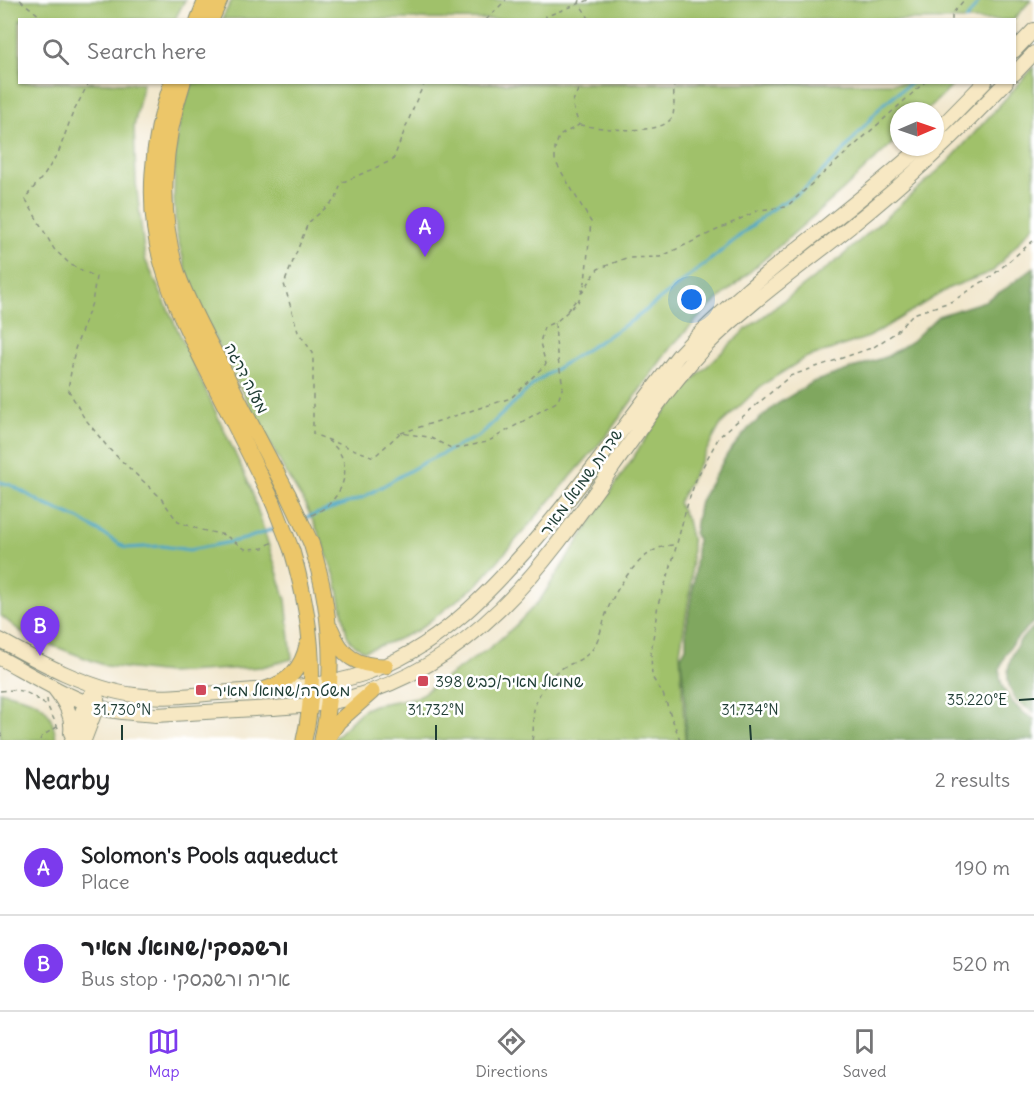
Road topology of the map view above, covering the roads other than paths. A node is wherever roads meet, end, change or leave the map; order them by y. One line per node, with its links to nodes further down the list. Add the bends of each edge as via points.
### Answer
1 (206, 0): 3 (main road)
2 (220, 0): 4 (main road)
3 (199, 18)
4 (212, 18)
5 (1034, 30): 6 (main road)
6 (1016, 49)
7 (1034, 53): 8 (main road)
8 (1016, 72)
9 (171, 84): 16 (main road, מעלה דרגה, bridge, via 157,142 153,184 162,265 177,309 273,502 292,551)
10 (182, 84): 15 (main road, מעלה דרגה, bridge, via 166,154 171,250 192,308 310,543)
11 (983, 84): 13 (main road)
12 (1004, 84): 25 (main road, שדרות שמואל מאיר, via 907,180 705,347 656,407 543,563 505,606 441,658)
13 (944, 124)
14 (911, 156): 19 (main road, שדרות שמואל מאיר, via 695,337 558,512 479,602 416,650)
15 (328, 620): 19 (main road, via 339,645 351,658 363,664); 20 (main road, מעלה דרגה)
16 (310, 633): 22 (main road, מעלה דרגה); 24 (main road, via 296,672)
17 (0, 640): 23 (main road, שדרות שמואל מאיר)
18 (0, 658): 21 (main road, שדרות שמואל מאיר)
19 (386, 666): 20 (main road, שדרות שמואל מאיר)
20 (329, 684): 22 (main road, שדרות שמואל מאיר); 27 (main road, מעלה דרגה)
21 (50, 685): 26 (main road, שדרות שמואל מאיר); 29 (main road, via 70,713 72,727)
22 (310, 686): 24 (main road, שדרות שמואל מאיר); 28 (main road, מעלה דרגה)
23 (98, 687): 24 (main road, שדרות שמואל מאיר, via 155,697); 26 (main road)
24 (266, 689)
25 (372, 692): 27 (main road, שדרות שמואל מאיר); 32 (main road, via 352,707)
26 (91, 703): 28 (main road, שדרות שמואל מאיר, via 156,715); 29 (main road); 30 (main road)
27 (327, 703): 28 (main road, שדרות שמואל מאיר); 32 (main road, מעלה דרגה)
28 (309, 705): 31 (main road, מעלה דרגה)
29 (68, 739)
30 (84, 740)
31 (304, 740)
32 (324, 740)

